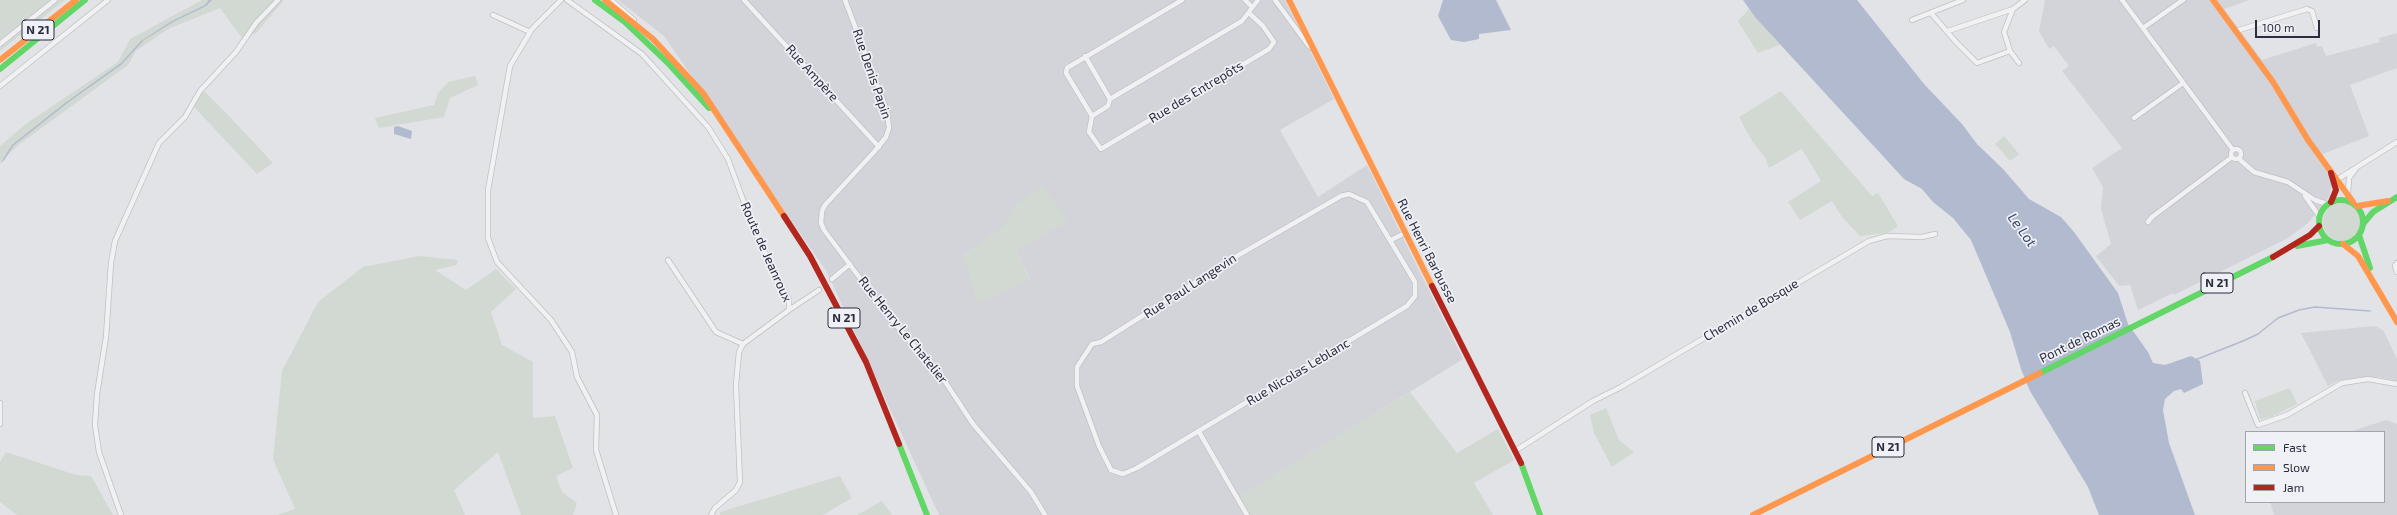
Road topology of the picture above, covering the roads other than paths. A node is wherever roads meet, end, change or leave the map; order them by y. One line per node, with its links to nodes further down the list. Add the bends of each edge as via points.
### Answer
1 (55, 0): 35 (street)
2 (76, 0): 39 (main road, N 21)
3 (86, 0): 41 (main road, N 21)
4 (108, 0): 43 (street)
5 (278, 0): 88 (street, via 200,91 185,117 160,143 115,241 95,425 99,452)
6 (561, 0): 33 (street)
7 (567, 0): 78 (street, Route de Jeanroux, via 642,54 708,127 733,170 755,232 789,300)
8 (595, 0): 47 (main road, N 21, via 625,22 667,62)
9 (605, 0): 34 (main road, N 21)
10 (612, 0): 34 (street)
11 (744, 0): 49 (street, Rue Ampère)
12 (845, 0): 49 (street, Rue Denis Papin, via 887,111 889,128)
13 (1182, 0): 38 (street)
14 (1245, 0): 23 (street)
15 (1258, 0): 23 (street)
16 (1275, 0): 36 (street)
17 (1289, 0): 36 (main road, Rue Henri Barbusse)
18 (1963, 0): 26 (street)
19 (2024, 0): 24 (street)
20 (2122, 0): 29 (street)
21 (2183, 0): 29 (street)
22 (2213, 0): 32 (main road)
23 (1252, 7): 25 (street)
24 (2012, 9): 31 (street); 37 (street, via 2004,32)
25 (1249, 13): 44 (street, via 1242,21); 45 (street, Rue des Entrepôts, via 1263,26 1274,42 1271,47 1101,149 1089,132)
26 (1931, 13): 28 (street); 31 (street)
27 (493, 15): 33 (street)
28 (1912, 20)
29 (2142, 28): 42 (street)
30 (2317, 28): 32 (street, via 2312,11 2307,9)
31 (1948, 31): 37 (street, via 1977,63)
32 (2236, 31): 54 (main road, via 2273,82)
33 (530, 32): 89 (street, via 510,66 496,136 486,209 489,245 497,262 547,315 572,352 577,377 597,415 596,450)
34 (650, 37): 47 (main road, N 21, via 703,93)
35 (0, 44)
36 (1313, 49): 64 (main road, Rue Henri Barbusse)
37 (2010, 51): 40 (street)
38 (1085, 56): 44 (street); 45 (street, via 1069,66 1066,73)
39 (0, 60)
40 (2019, 63)
41 (0, 69)
42 (2183, 83): 46 (street); 50 (street)
43 (0, 86)
44 (1110, 99): 45 (street, via 1108,106)
45 (1092, 116)
46 (2134, 118)
47 (723, 125): 91 (main road, N 21, via 810,256 849,327 886,408)
48 (2397, 142): 53 (street)
49 (879, 147): 72 (street, Rue Henry Le Chatelier, via 822,211 821,223 824,230)
50 (2232, 150): 51 (street); 52 (street, via 2240,151)
51 (2232, 158): 52 (street); 61 (street)
52 (2238, 159): 55 (street, via 2254,172 2288,182)
53 (2359, 166): 54 (street); 56 (street, via 2349,178)
54 (2336, 181): 56 (main road); 58 (main road, via 2335,194)
55 (2302, 193): 58 (street, via 2315,200); 60 (street)
56 (2348, 195): 59 (main road)
57 (2394, 198): 59 (main road); 62 (main road, via 2373,212)
58 (2329, 203): 59 (main road, via 2341,199); 60 (main road)
59 (2355, 204): 62 (main road, via 2361,211)
60 (2319, 216): 63 (main road)
61 (2148, 222)
62 (2363, 224): 66 (main road)
63 (2319, 226): 68 (main road); 70 (main road, N 21, via 2310,236)
64 (1405, 232): 67 (street); 86 (main road, Rue Henri Barbusse)
65 (1935, 234): 86 (street, Chemin de Bosque, via 1922,237 1887,236 1869,241)
66 (2359, 235): 69 (main road, via 2349,243); 76 (main road)
67 (1391, 240): 85 (street, Rue Nicolas Leblanc, via 1416,286 1415,296 1407,306); 87 (street, Rue Paul Langevin, via 1367,202 1360,197 1346,194 1237,256 1101,342 1092,344 1077,367 1077,386 1105,463 1113,472)
68 (2328, 240): 69 (main road); 70 (main road, N 21)
69 (2343, 244): 76 (main road, via 2358,256)
70 (2289, 249): 95 (main road, Pont de Romas / N 21)
71 (668, 260): 80 (street, via 716,332)
72 (850, 264): 75 (street); 92 (street, Rue Henry Le Chatelier, via 889,317 944,380 973,424 1031,492)
73 (2396, 265): 74 (street)
74 (2397, 272)
75 (832, 279)
76 (2374, 280): 79 (main road)
77 (819, 290): 78 (street)
78 (789, 310): 80 (street, Route de Jeanroux)
79 (2397, 322)
80 (743, 344): 90 (street, via 739,352 736,385 740,482 736,490 715,508)
81 (2397, 384): 82 (street, via 2368,379 2342,383 2287,415 2258,425)
82 (2245, 393)
83 (0, 403): 84 (street)
84 (0, 424)
85 (1199, 432): 87 (street, Rue Nicolas Leblanc); 93 (street)
86 (1515, 451): 94 (main road, Rue Henri Barbusse, via 1534,492)
87 (1123, 474)
88 (121, 515)
89 (616, 515)
90 (711, 515)
91 (927, 515)
92 (1045, 515)
93 (1247, 515)
94 (1540, 515)
95 (1753, 515)

